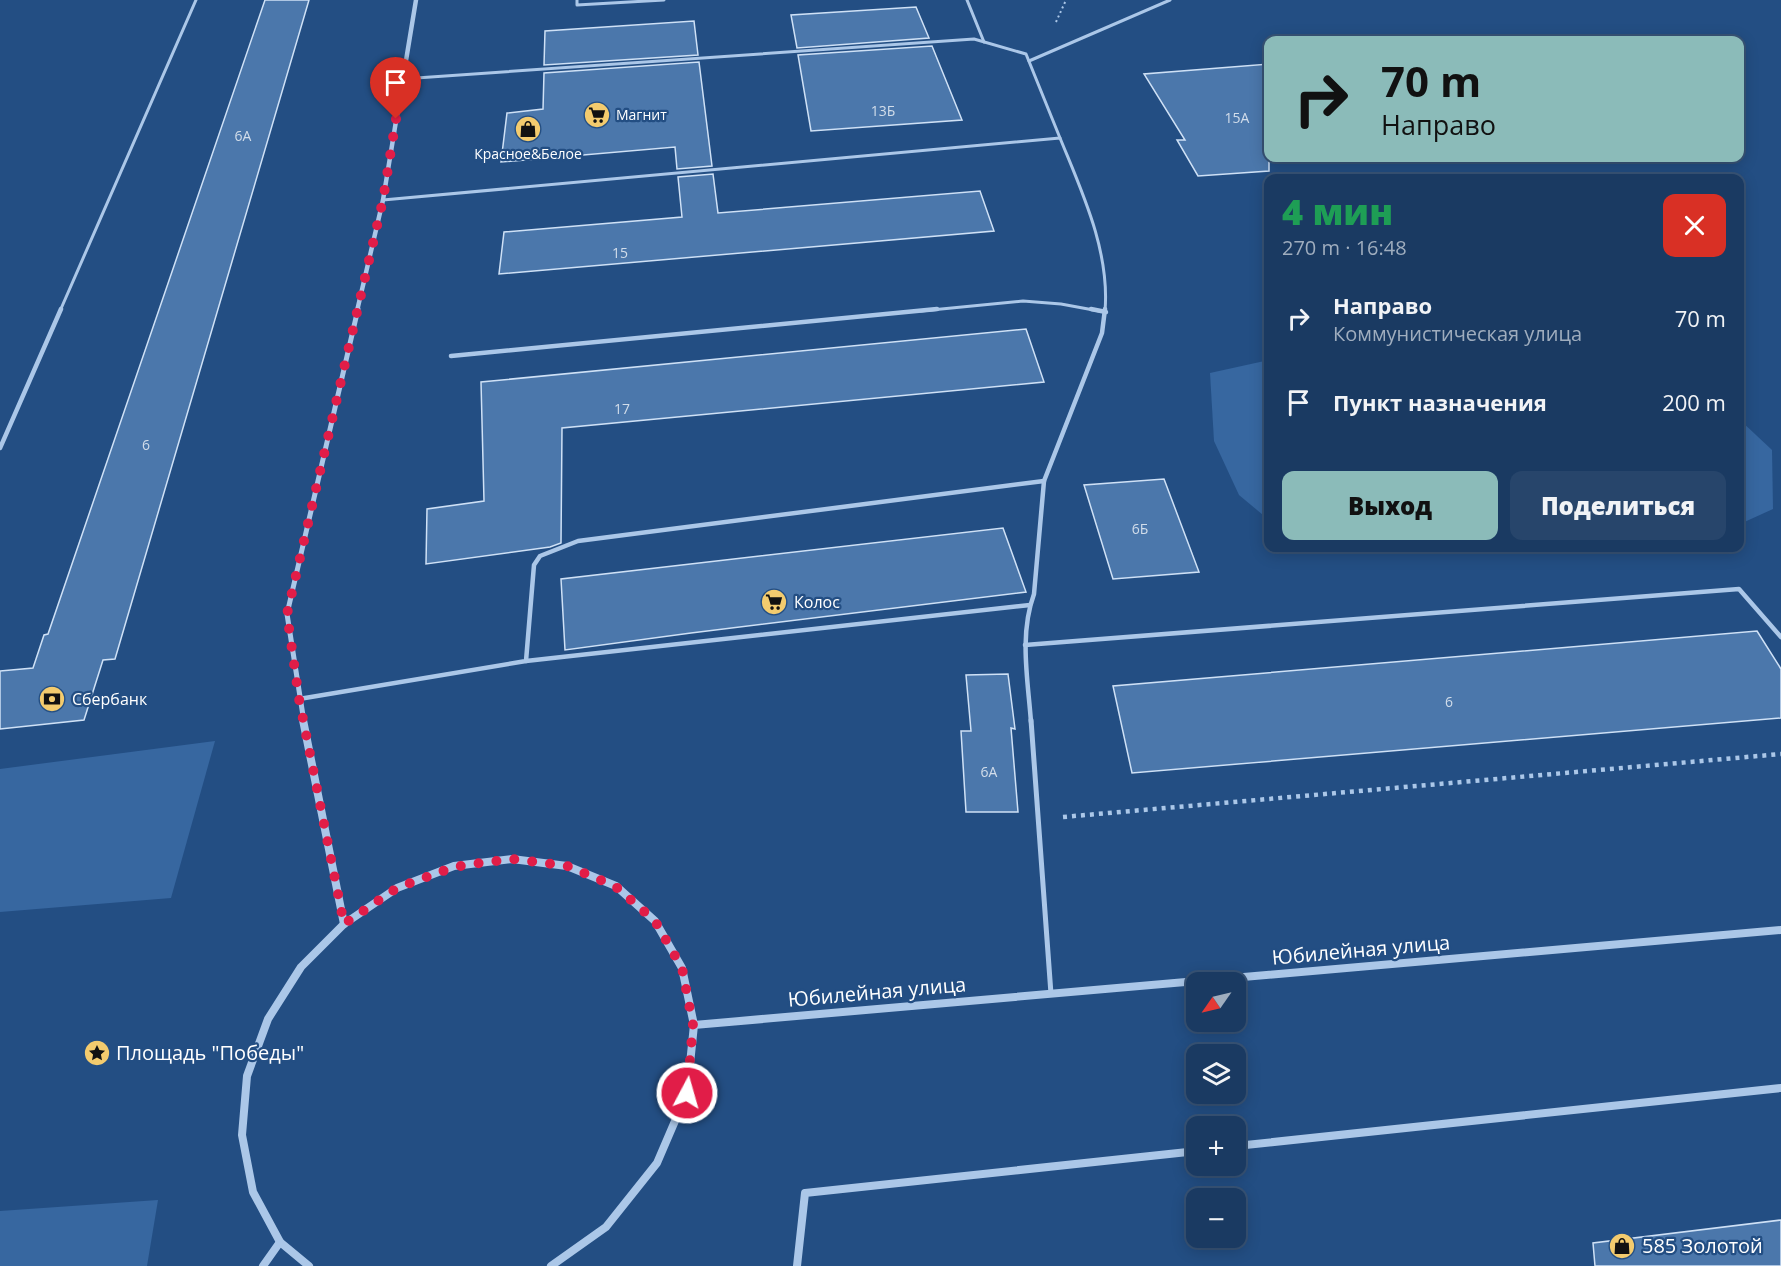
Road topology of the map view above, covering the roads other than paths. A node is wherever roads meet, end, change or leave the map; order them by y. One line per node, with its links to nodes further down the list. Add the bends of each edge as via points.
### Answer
1 (196, 0): 14 (lane)
2 (416, 0): 9 (street)
3 (577, 0): 4 (lane, via 577,6)
4 (664, 0)
5 (967, 0): 7 (lane)
6 (1170, 0): 8 (lane)
7 (984, 42): 8 (lane, via 1026,54); 9 (lane, via 974,39)
8 (1029, 61): 10 (lane)
9 (402, 79): 11 (street)
10 (1060, 138): 11 (lane); 12 (lane, via 1089,208 1105,268)
11 (383, 200): 20 (street, via 287,614)
12 (1106, 312): 13 (lane, via 1023,301); 15 (lane, via 1102,333)
13 (451, 356)
14 (0, 448)
15 (1044, 481): 16 (lane); 19 (lane, via 578,541 540,556 534,565)
16 (1030, 605): 18 (lane); 19 (lane)
17 (1781, 638): 18 (lane, via 1739,589)
18 (1025, 645): 23 (lane)
19 (526, 661): 20 (lane)
20 (299, 699): 21 (street)
21 (344, 924): 24 (street, via 397,888 454,867 512,859 567,866 615,886 655,921 682,968); 28 (street, via 301,967 268,1019 247,1076 242,1135 253,1192)
22 (1781, 930): 23 (street, Юбилейная улица)
23 (1051, 994): 24 (street, Юбилейная улица)
24 (693, 1025): 31 (street, via 687,1093 657,1163 606,1227)
25 (1781, 1088): 26 (street)
26 (1246, 1145)
27 (1186, 1151): 32 (street, via 805,1193)
28 (280, 1242): 29 (street); 30 (street)
29 (263, 1266)
30 (309, 1266)
31 (551, 1266)
32 (797, 1266)

